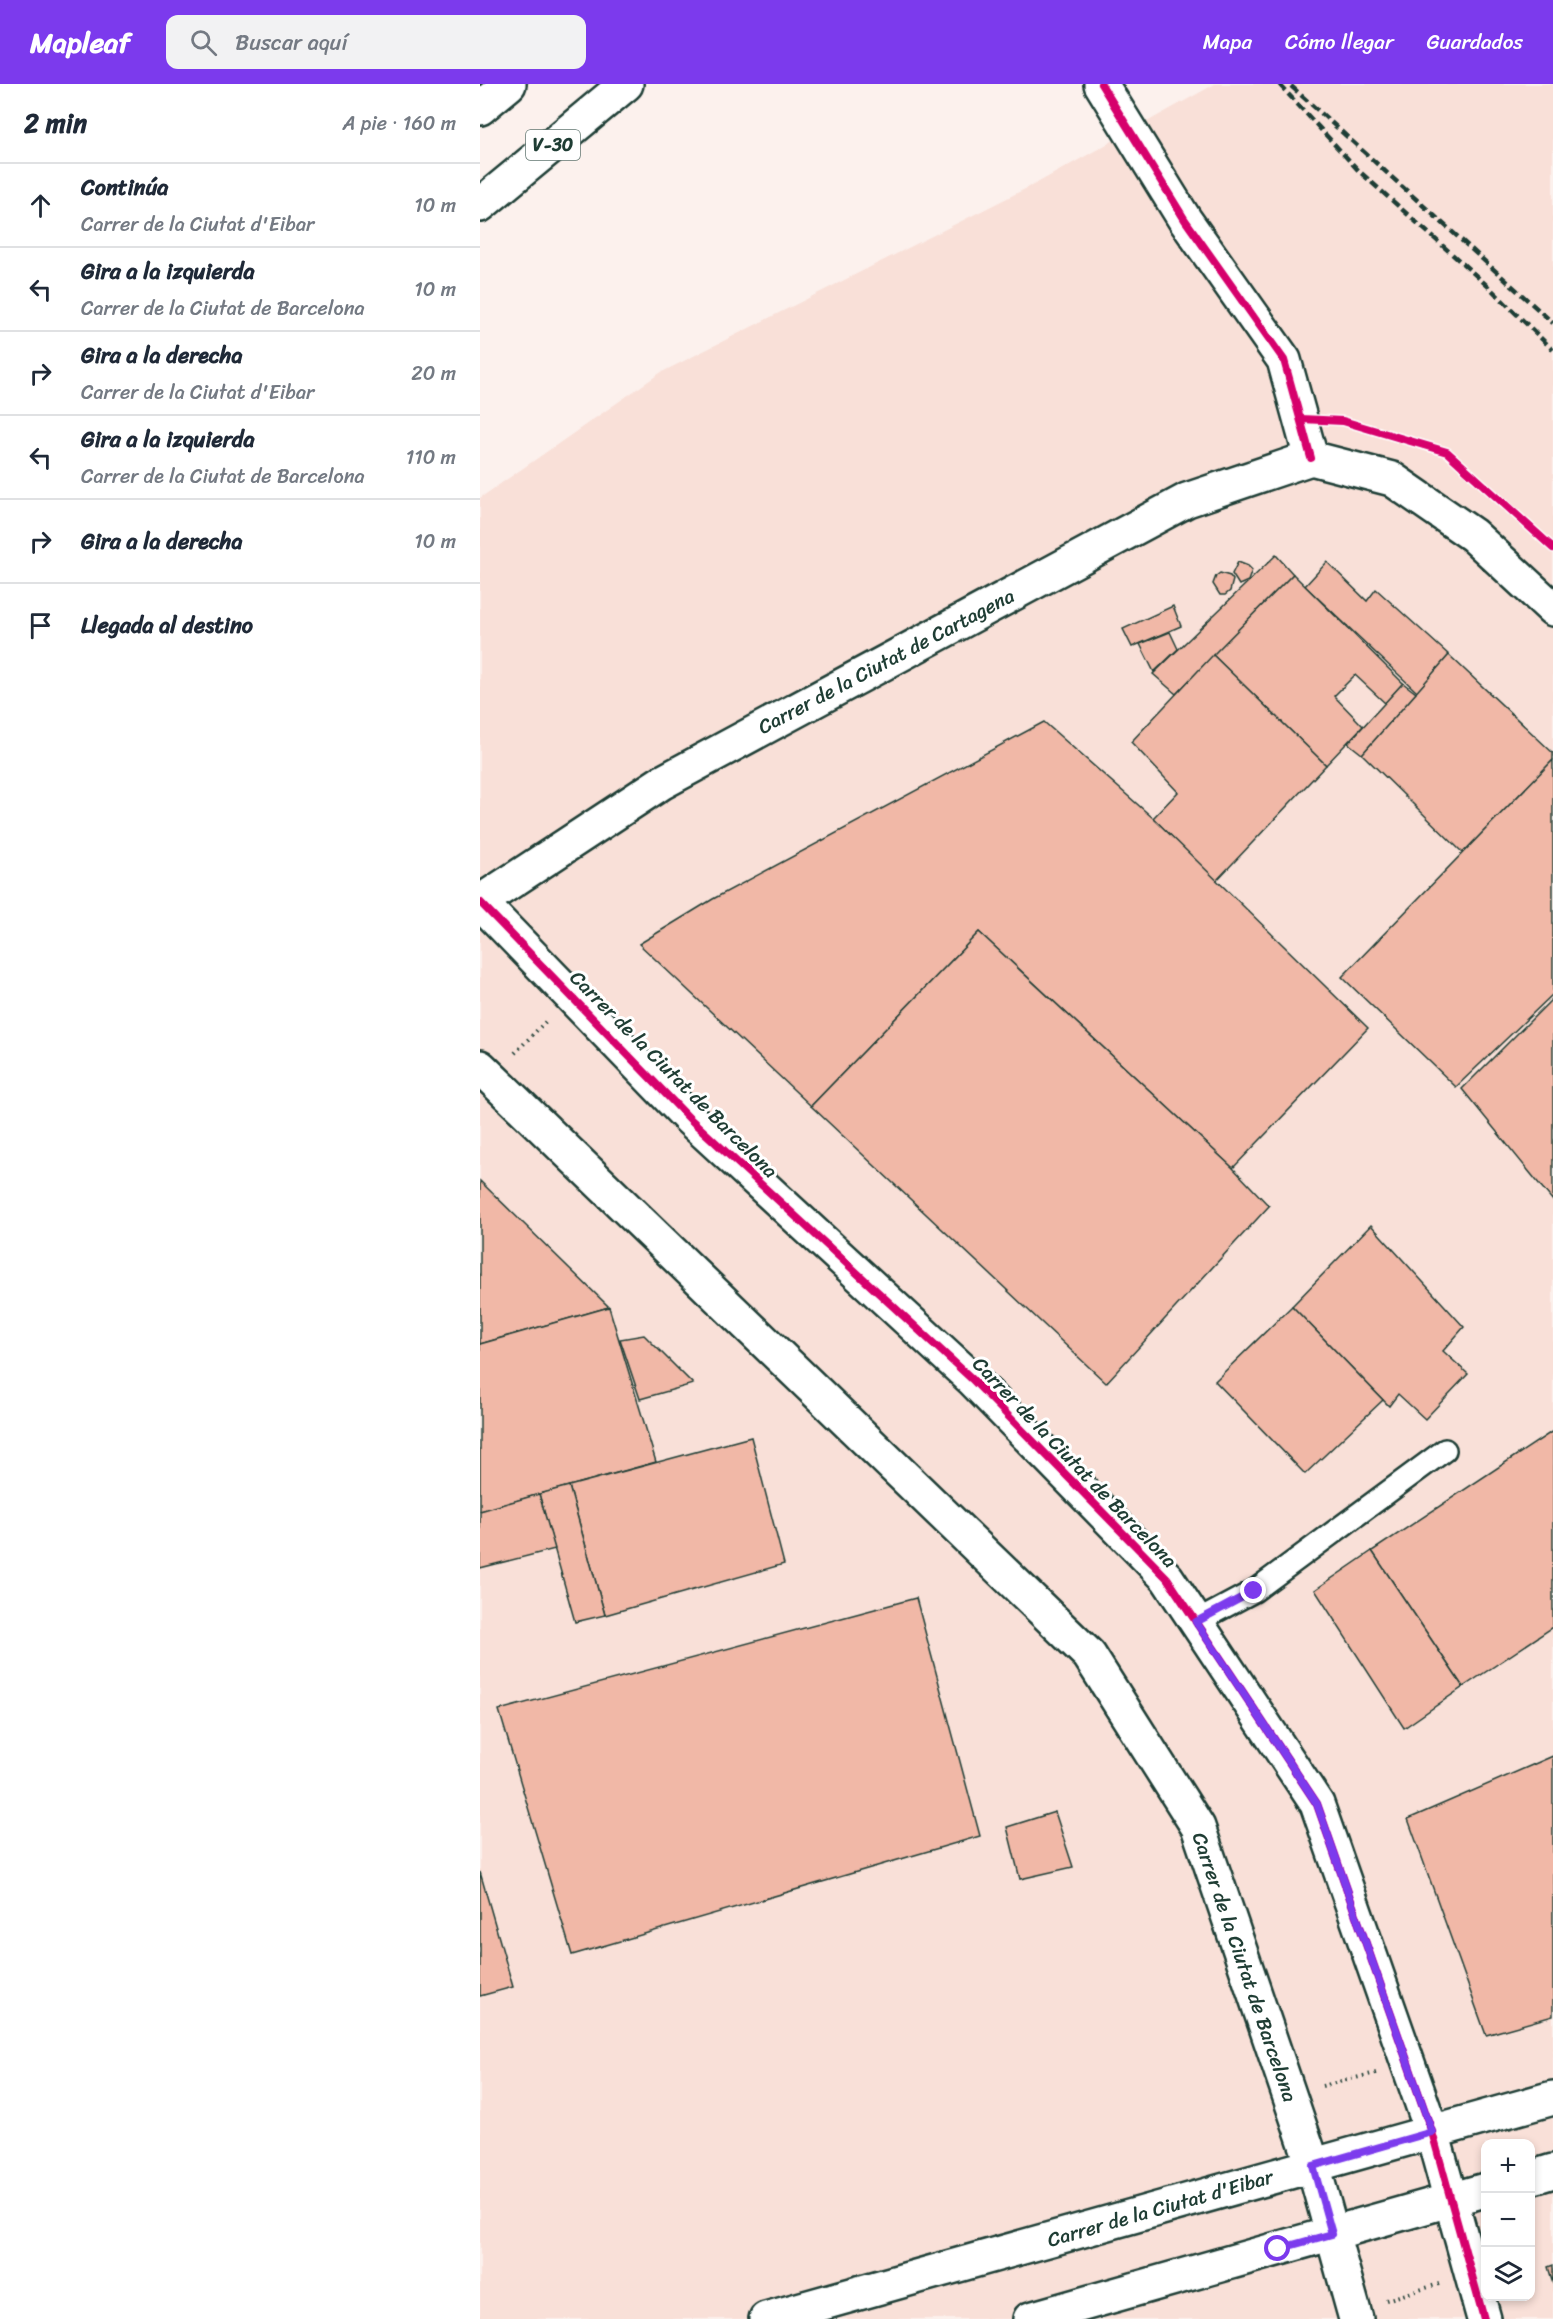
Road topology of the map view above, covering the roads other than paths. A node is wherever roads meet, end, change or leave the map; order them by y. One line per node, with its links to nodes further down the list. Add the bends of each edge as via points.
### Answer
1 (509, 84): 4 (main road)
2 (626, 84): 5 (main road, V-30)
3 (1101, 84): 6 (main road, via 1185,220 1284,360)
4 (480, 108)
5 (480, 205)
6 (1311, 458): 7 (main road, via 1392,479 1473,536); 8 (main road, Carrer de la Ciutat de Cartagena, via 1187,500 661,783)
7 (1553, 609)
8 (480, 902): 11 (main road, Carrer de la Ciutat de Barcelona, via 689,1118 972,1379 1167,1578)
9 (486, 1072): 14 (main road, Carrer de la Ciutat de Barcelona, via 1089,1655 1198,1827)
10 (1444, 1450): 11 (lane, via 1254,1591)
11 (1196, 1622): 13 (main road, Carrer de la Ciutat de Barcelona, via 1317,1804)
12 (1553, 2098): 13 (main road, Carrer de la Ciutat d'Eibar)
13 (1432, 2132): 14 (main road, Carrer de la Ciutat d'Eibar); 18 (main road, Carrer de la Ciutat de Barcelona)
14 (1313, 2166): 19 (main road, Carrer de la Ciutat de Barcelona); 21 (main road, Carrer de la Ciutat d'Eibar)
15 (1553, 2171): 16 (main road)
16 (1535, 2176)
17 (1481, 2191): 18 (main road)
18 (1450, 2200): 19 (main road); 23 (main road, Carrer de la Ciutat de Barcelona)
19 (1332, 2234): 20 (main road, Carrer de la Ciutat de Barcelona); 22 (main road)
20 (1355, 2314)
21 (766, 2319)
22 (1030, 2319)
23 (1484, 2319)

